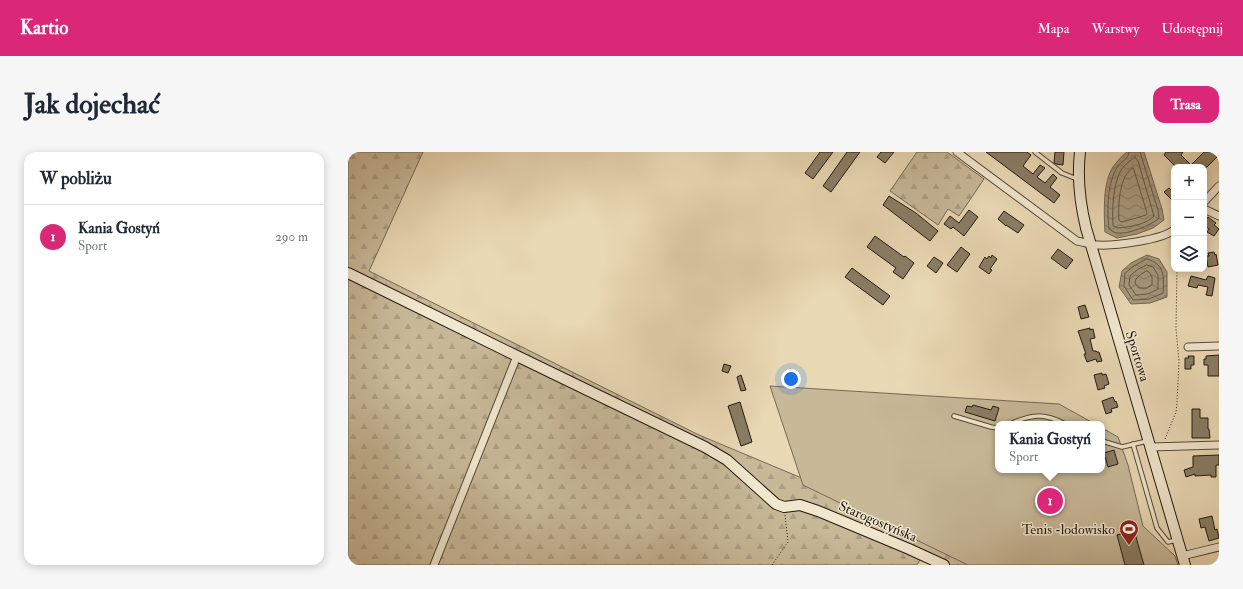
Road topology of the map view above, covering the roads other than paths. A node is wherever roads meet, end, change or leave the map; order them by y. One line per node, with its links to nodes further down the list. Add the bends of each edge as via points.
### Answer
1 (957, 152): 10 (street, via 1077,241)
2 (1035, 152): 4 (lane, via 1062,173)
3 (1080, 152): 4 (street, Sportowa)
4 (1079, 180): 10 (street, Sportowa)
5 (1219, 186): 6 (street)
6 (1206, 200)
7 (1207, 210): 8 (street)
8 (1219, 216)
9 (1171, 234): 10 (street, via 1120,244)
10 (1090, 244): 21 (street, Sportowa)
11 (348, 273): 14 (street)
12 (1219, 346): 13 (street)
13 (1188, 347)
14 (516, 356): 26 (street, Starogostyńska, via 705,447 727,460 776,504 784,507 800,505 818,510); 27 (street)
15 (954, 416): 18 (lane)
16 (1018, 421): 17 (lane, via 1037,416)
17 (1058, 421)
18 (995, 428)
19 (1105, 442): 20 (lane, via 1122,447)
20 (1133, 444): 21 (lane); 23 (lane, via 1157,528 1168,542)
21 (1150, 444): 22 (street); 23 (street, Sportowa)
22 (1219, 446)
23 (1178, 540): 25 (street, Sportowa)
24 (1219, 547): 25 (street)
25 (1184, 560)
26 (939, 564)
27 (434, 565)

